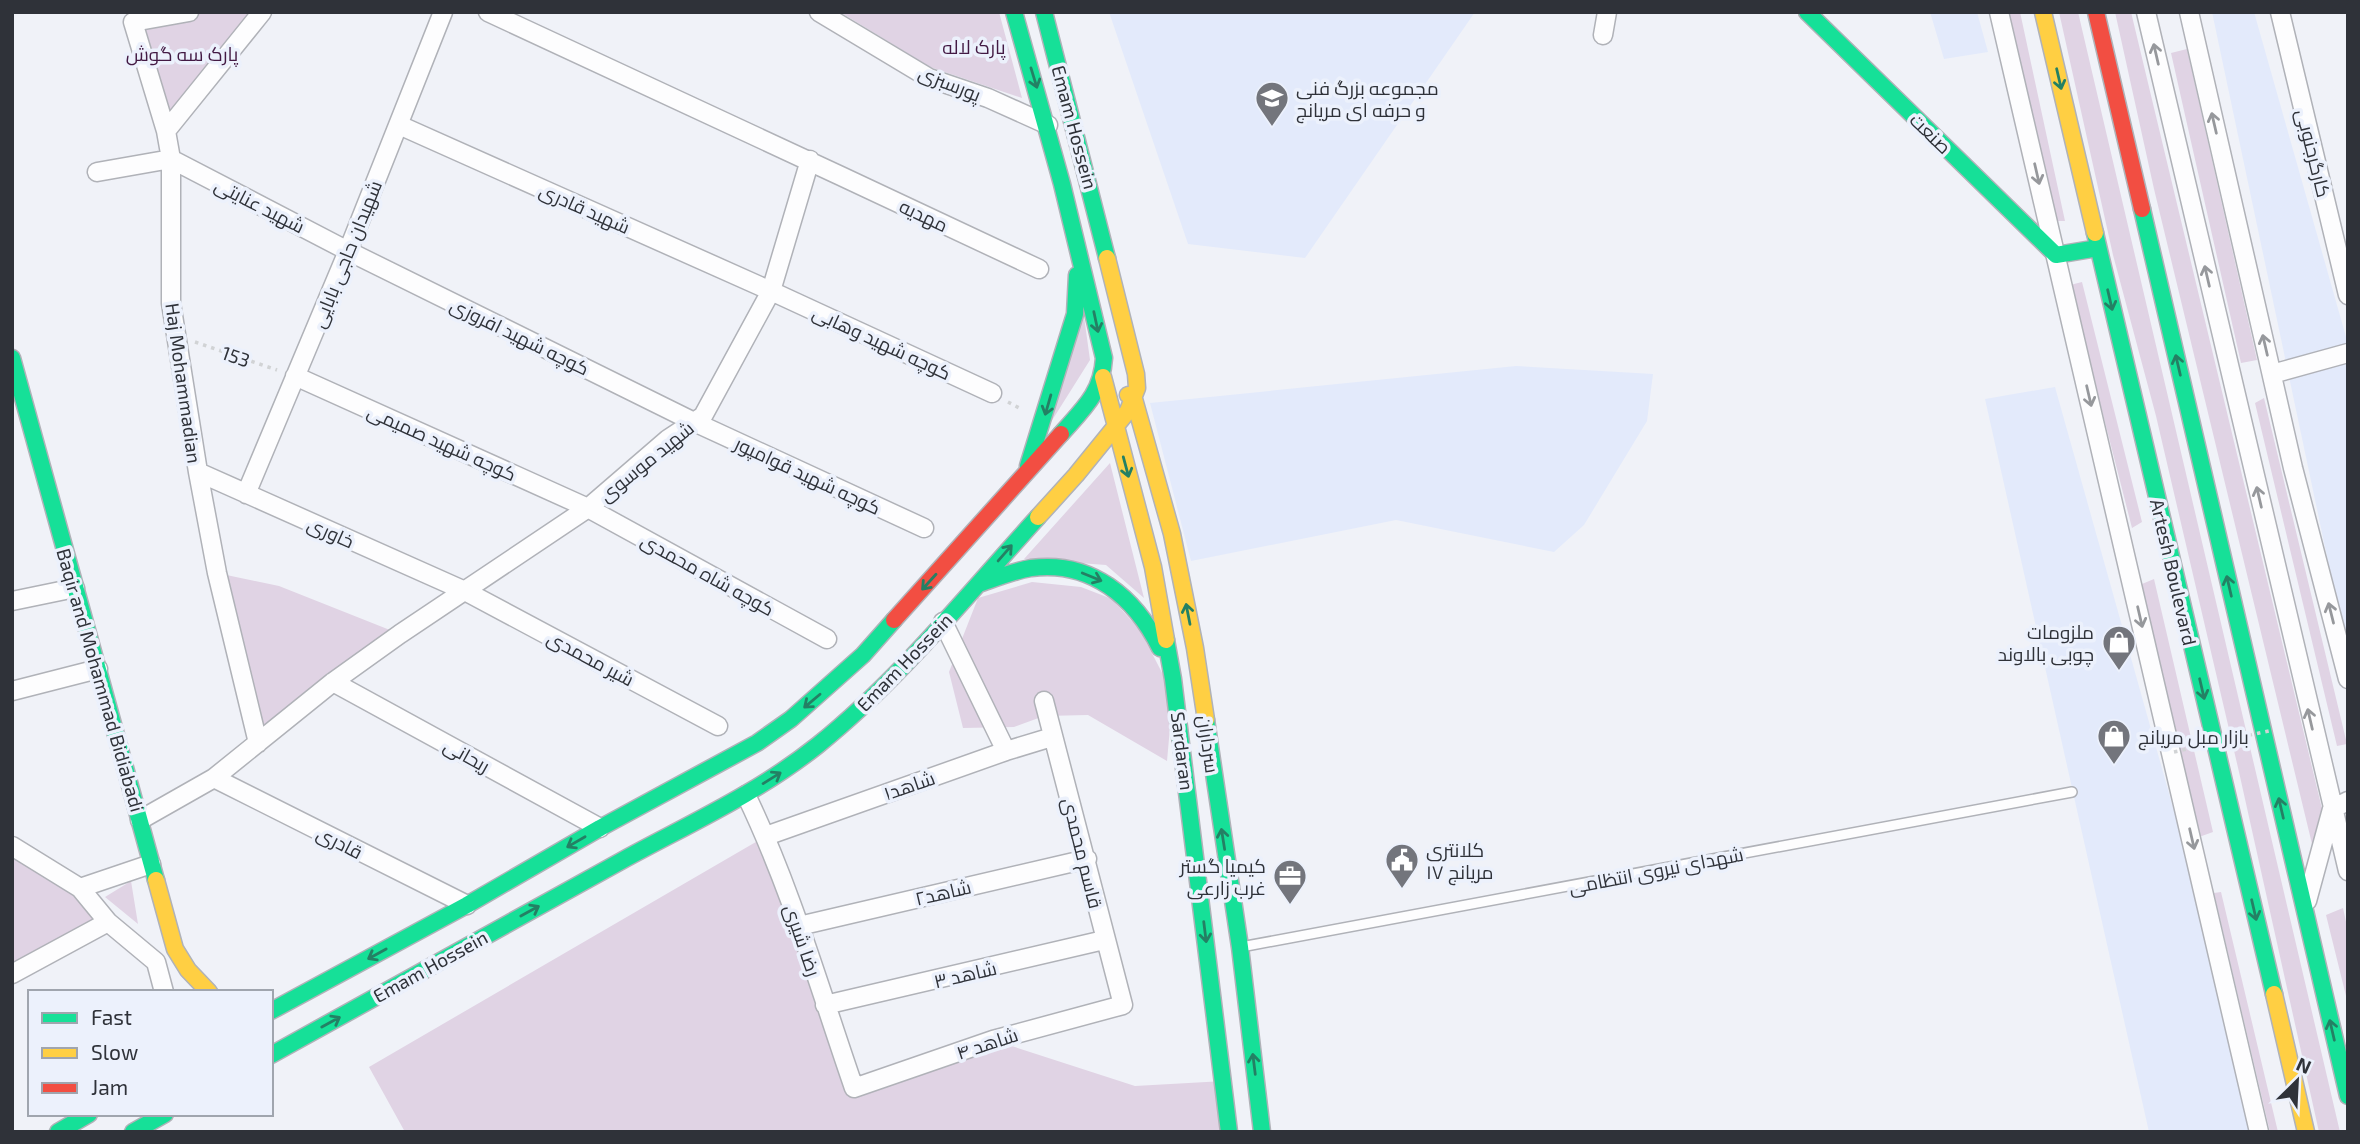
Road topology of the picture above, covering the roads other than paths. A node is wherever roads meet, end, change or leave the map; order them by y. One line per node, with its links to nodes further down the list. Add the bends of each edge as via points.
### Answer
1 (189, 12): 19 (street, Haj Mohammadian, via 133,22)
2 (262, 12): 19 (street)
3 (443, 12): 17 (street, شهیدان حاجی بابایی)
4 (488, 12): 21 (street)
5 (819, 12): 18 (street, پورسبزی, via 929,78)
6 (1014, 12): 18 (main road, Emam Hossein, one-way to 18)
7 (1044, 12): 36 (main road, Emam Hossein, via 1136,374)
8 (1607, 12): 16 (street)
9 (1807, 12): 26 (main road, صنعت)
10 (2000, 12): 26 (street, one-way to 26)
11 (2043, 12): 24 (main road, Artesh Boulevard, one-way to 24)
12 (2096, 12): 74 (main road, one-way to 12)
13 (2146, 12): 64 (street, one-way to 13)
14 (2189, 12): 32 (street, one-way to 14)
15 (2280, 12): 29 (street, کارگرجنوبی)
16 (1604, 35)
17 (399, 125): 25 (street, شهیدان حاجی بابایی); 28 (street, شهید قادری)
18 (1048, 125): 23 (main road, Emam Hossein)
19 (166, 131): 20 (street, Haj Mohammadian)
20 (171, 159): 22 (street); 25 (street, شهید عنایتی); 40 (street, Haj Mohammadian, via 171,303)
21 (810, 160): 27 (street, مهدیه); 28 (street, شهید موسوی)
22 (97, 172)
23 (1079, 243): 34 (main road, Emam Hossein, one-way to 34, via 1104,358); 41 (main road, one-way to 41, via 1074,314)
24 (2098, 248): 26 (main road); 97 (main road, Artesh Boulevard, one-way to 97)
25 (348, 251): 33 (street, شهیدان حاجی بابایی); 38 (street, کوچه شهید افروزی)
26 (2056, 255): 96 (street, one-way to 96)
27 (1039, 269)
28 (771, 291): 35 (street, کوچه شهید وهابی); 38 (street, شهید موسوی, via 703,416)
29 (2348, 295)
30 (2348, 353): 32 (street)
31 (12, 358): 37 (main road, Baqir and Mohammad Bidiabadi)
32 (2272, 374): 53 (street, one-way to 32)
33 (295, 376): 42 (street, شهیدان حاجی بابایی); 43 (street, کوچه شهید صمیمی)
34 (1103, 377): 36 (main road); 39 (main road, Sardaran); 41 (main road, Emam Hossein, via 1091,401)
35 (992, 393)
36 (1134, 399): 39 (main road, Emam Hossein); 78 (main road, سرداران, one-way to 36, via 1195,648 1172,534)
37 (19, 416): 46 (main road, Baqir and Mohammad Bidiabadi)
38 (692, 421): 43 (street, شهید موسوی); 44 (street, کوچه شهید قوامپور)
39 (1116, 427): 45 (main road, Emam Hossein, one-way to 39); 52 (main road, Sardaran, one-way to 52, via 1153,567)
40 (198, 472): 42 (street, خاوری); 59 (street, Haj Mohammadian, via 216,573)
41 (1024, 478): 66 (main road, Emam Hossein, one-way to 66, via 863,655 791,719 717,766)
42 (246, 494): 47 (street, خاوری)
43 (589, 508): 47 (street, شهید موسوی); 50 (street, کوچه شاه محمدی)
44 (923, 528)
45 (978, 584): 49 (main road, Emam Hossein); 52 (main road, one-way to 52, via 1032,568 1054,567 1108,583 1151,625)
46 (75, 588): 48 (street); 51 (main road, Baqir and Mohammad Bidiabadi)
47 (465, 591): 54 (street, شهید موسوی); 57 (street, شیر محمدی)
48 (12, 601)
49 (943, 622): 60 (street); 63 (main road, Emam Hossein, one-way to 49, via 781,773 858,711)
50 (827, 639)
51 (97, 669): 55 (street); 65 (main road, Baqir and Mohammad Bidiabadi)
52 (1173, 679): 94 (main road, Sardaran, one-way to 94)
53 (2348, 679)
54 (334, 682): 59 (street, شهید موسوی); 66 (street, ریحانی)
55 (12, 691)
56 (1044, 701): 58 (street, قاسم محمدی)
57 (718, 726)
58 (1052, 737): 60 (street, شاهد۱); 69 (street, قاسم محمدی)
59 (258, 743): 61 (street, شهید موسوی)
60 (1006, 751): 67 (street, شاهد۱)
61 (214, 778): 65 (street, شهید موسوی); 73 (street, قادری)
62 (2072, 792): 78 (lane, شهدای نیروی انتظامی)
63 (746, 794): 67 (street, رضا شیری); 87 (main road, Emam Hossein, one-way to 63)
64 (2340, 805): 71 (street); 74 (street)
65 (140, 820): 70 (main road, Baqir and Mohammad Bidiabadi)
66 (600, 828): 73 (main road, Emam Hossein, one-way to 73)
67 (766, 836): 76 (street, رضا شیری)
68 (12, 846): 72 (street)
69 (1087, 859): 76 (street, شاهد۲); 77 (street, قاسم محمدی)
70 (151, 864): 72 (street); 79 (main road, Baqir and Mohammad Bidiabadi)
71 (2348, 871)
72 (80, 888): 75 (street)
73 (467, 905): 86 (main road, Emam Hossein, one-way to 86)
74 (2305, 911): 89 (main road, one-way to 74)
75 (108, 922): 80 (street); 81 (street)
76 (799, 926): 84 (street, رضا شیری)
77 (1104, 940): 84 (street, شاهد ۳); 85 (street, قاسم محمدی)
78 (1240, 947): 95 (main road, سرداران, one-way to 78)
79 (175, 949): 80 (street); 83 (main road, Baqir and Mohammad Bidiabadi)
80 (156, 962): 82 (street)
81 (12, 974)
82 (163, 990)
83 (207, 990)
84 (825, 1005): 88 (street, رضا شیری)
85 (1122, 1005): 88 (street, شاهد ۴, via 993,1040)
86 (273, 1010)
87 (273, 1054)
88 (854, 1088)
89 (2348, 1096)
90 (86, 1116): 92 (main road)
91 (161, 1116): 93 (main road)
92 (58, 1132)
93 (133, 1132)
94 (1228, 1132)
95 (1262, 1132)
96 (2259, 1132)
97 (2306, 1132)

